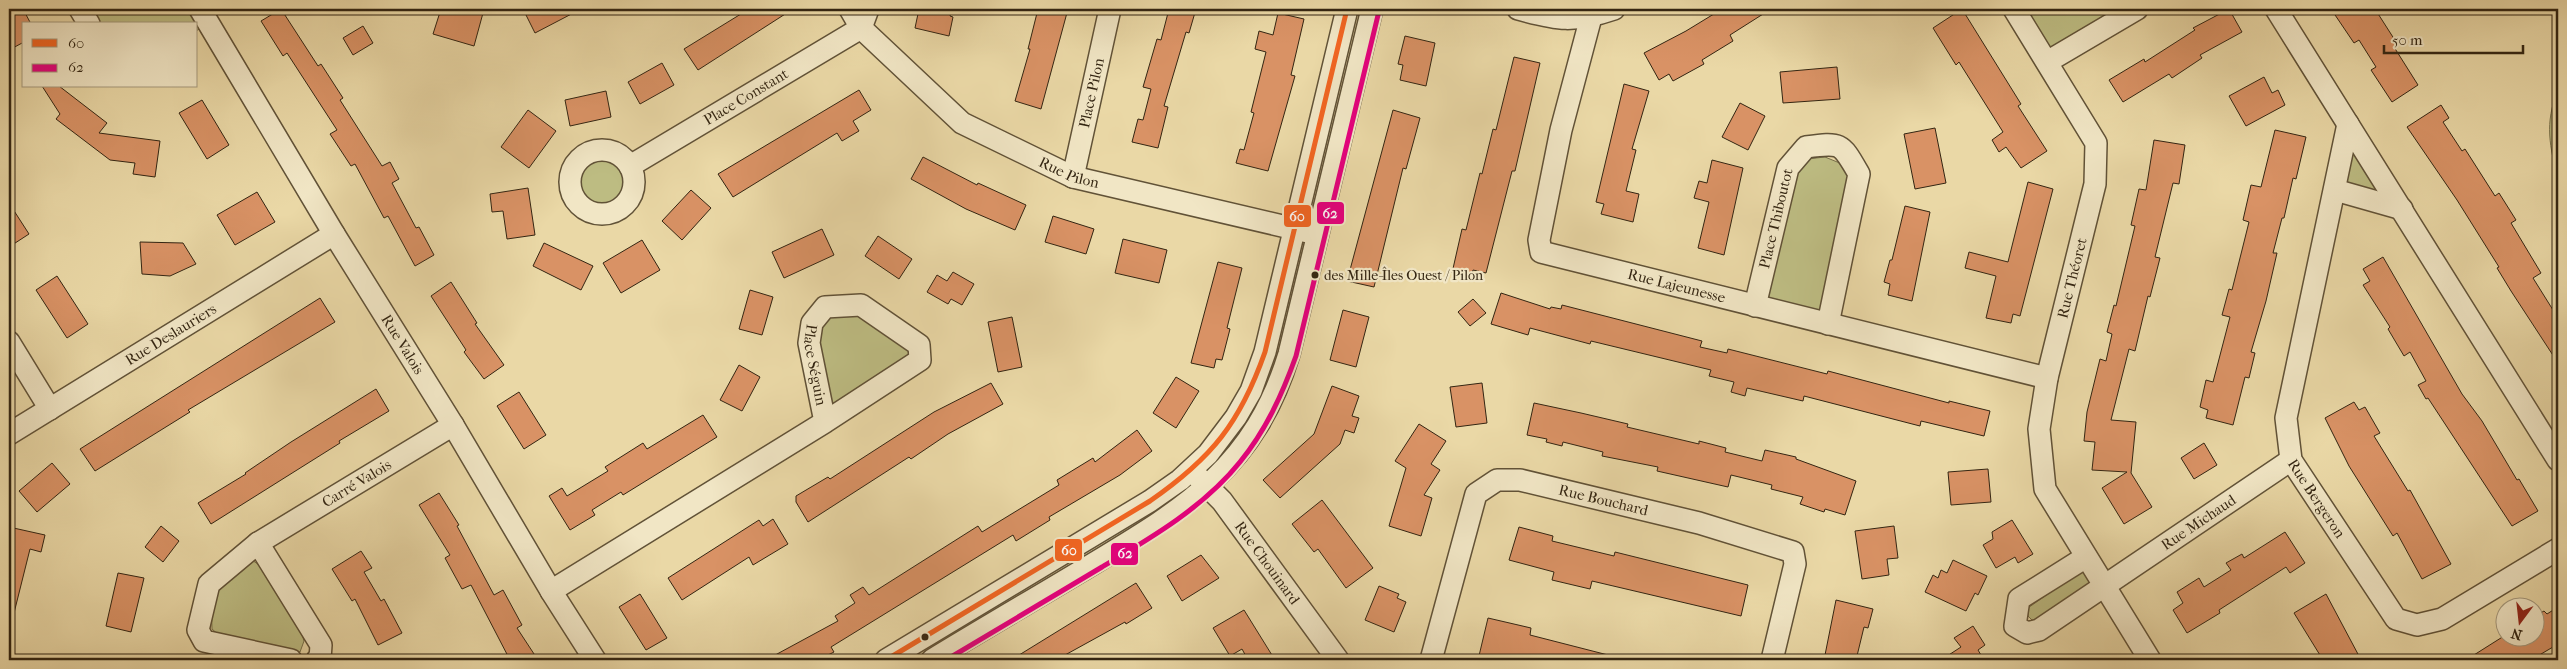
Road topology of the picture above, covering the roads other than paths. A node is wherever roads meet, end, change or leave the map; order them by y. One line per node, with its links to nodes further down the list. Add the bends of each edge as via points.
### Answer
1 (80, 9): 14 (street)
2 (200, 9): 15 (street, Rue Valois)
3 (850, 9): 13 (street, Rue Pilon)
4 (1110, 9): 19 (street, Place Pilon)
5 (1347, 9): 22 (street)
6 (1372, 9): 24 (street)
7 (1518, 9): 12 (street, via 1556,19)
8 (1614, 9): 12 (street)
9 (2014, 9): 16 (street, Rue Théoret)
10 (2137, 9): 16 (street)
11 (2276, 9): 17 (street)
12 (1591, 17): 25 (street, Rue Lajeunesse, via 1561,130 1539,240 1541,252)
13 (864, 18): 18 (street, Place Constant); 19 (street, Rue Pilon, via 962,123)
14 (88, 22)
15 (204, 34): 23 (street, Rue Valois)
16 (2047, 62): 28 (street, Rue Théoret, via 2096,144 2095,184)
17 (2348, 124): 20 (street, Rue Bergeron); 21 (street)
18 (630, 166)
19 (1073, 177): 22 (street, Rue Pilon)
20 (2336, 190): 21 (street); 33 (street, Rue Bergeron, via 2286,418)
21 (2402, 209): 34 (street)
22 (1295, 228): 24 (street, Rue Pilon); 35 (street, via 1265,352 1251,391 1228,429)
23 (334, 234): 29 (street, Rue Deslauriers); 31 (street, Rue Valois)
24 (1318, 234): 36 (street, via 1280,384 1244,446)
25 (1755, 306): 26 (street, Rue Lajeunesse); 26 (street, Place Thiboutot, via 1788,168 1806,147 1833,143 1845,150 1859,174)
26 (1828, 324): 28 (street, Rue Lajeunesse)
27 (9, 342): 29 (street)
28 (2047, 378): 39 (street, Rue Théoret, via 2039,429 2044,489)
29 (50, 409): 32 (street, Rue Deslauriers)
30 (825, 422): 30 (street, Place Séguin, via 920,360 919,345 861,305 825,307 812,323 810,343); 41 (street, Place Séguin)
31 (454, 425): 37 (street, Carré Valois); 41 (street, Rue Valois)
32 (9, 434)
33 (2291, 460): 38 (street, Rue Bergeron, via 2396,619 2417,625 2442,619); 40 (street, Rue Michaud)
34 (2558, 460)
35 (1191, 471): 36 (street, Rue Chouinard); 42 (street, via 1150,501)
36 (1208, 486): 46 (street, via 1161,522); 47 (street, Rue Chouinard)
37 (258, 543): 43 (street, Carré Valois, via 209,584 198,630 204,641); 44 (street, via 321,645 320,659)
38 (2558, 549)
39 (2086, 557): 40 (street, Rue Théoret); 40 (street, via 2020,599 2014,626 2027,633 2040,630)
40 (2104, 585): 50 (street, Rue Théoret)
41 (551, 591): 45 (street, Rue Valois)
42 (896, 658)
43 (291, 660)
44 (317, 660)
45 (595, 660)
46 (932, 660)
47 (1338, 660)
48 (1431, 660): 49 (street, Rue Bouchard, via 1476,494 1497,480 1520,480 1699,523 1792,552 1795,564)
49 (1772, 660)
50 (2150, 660)

